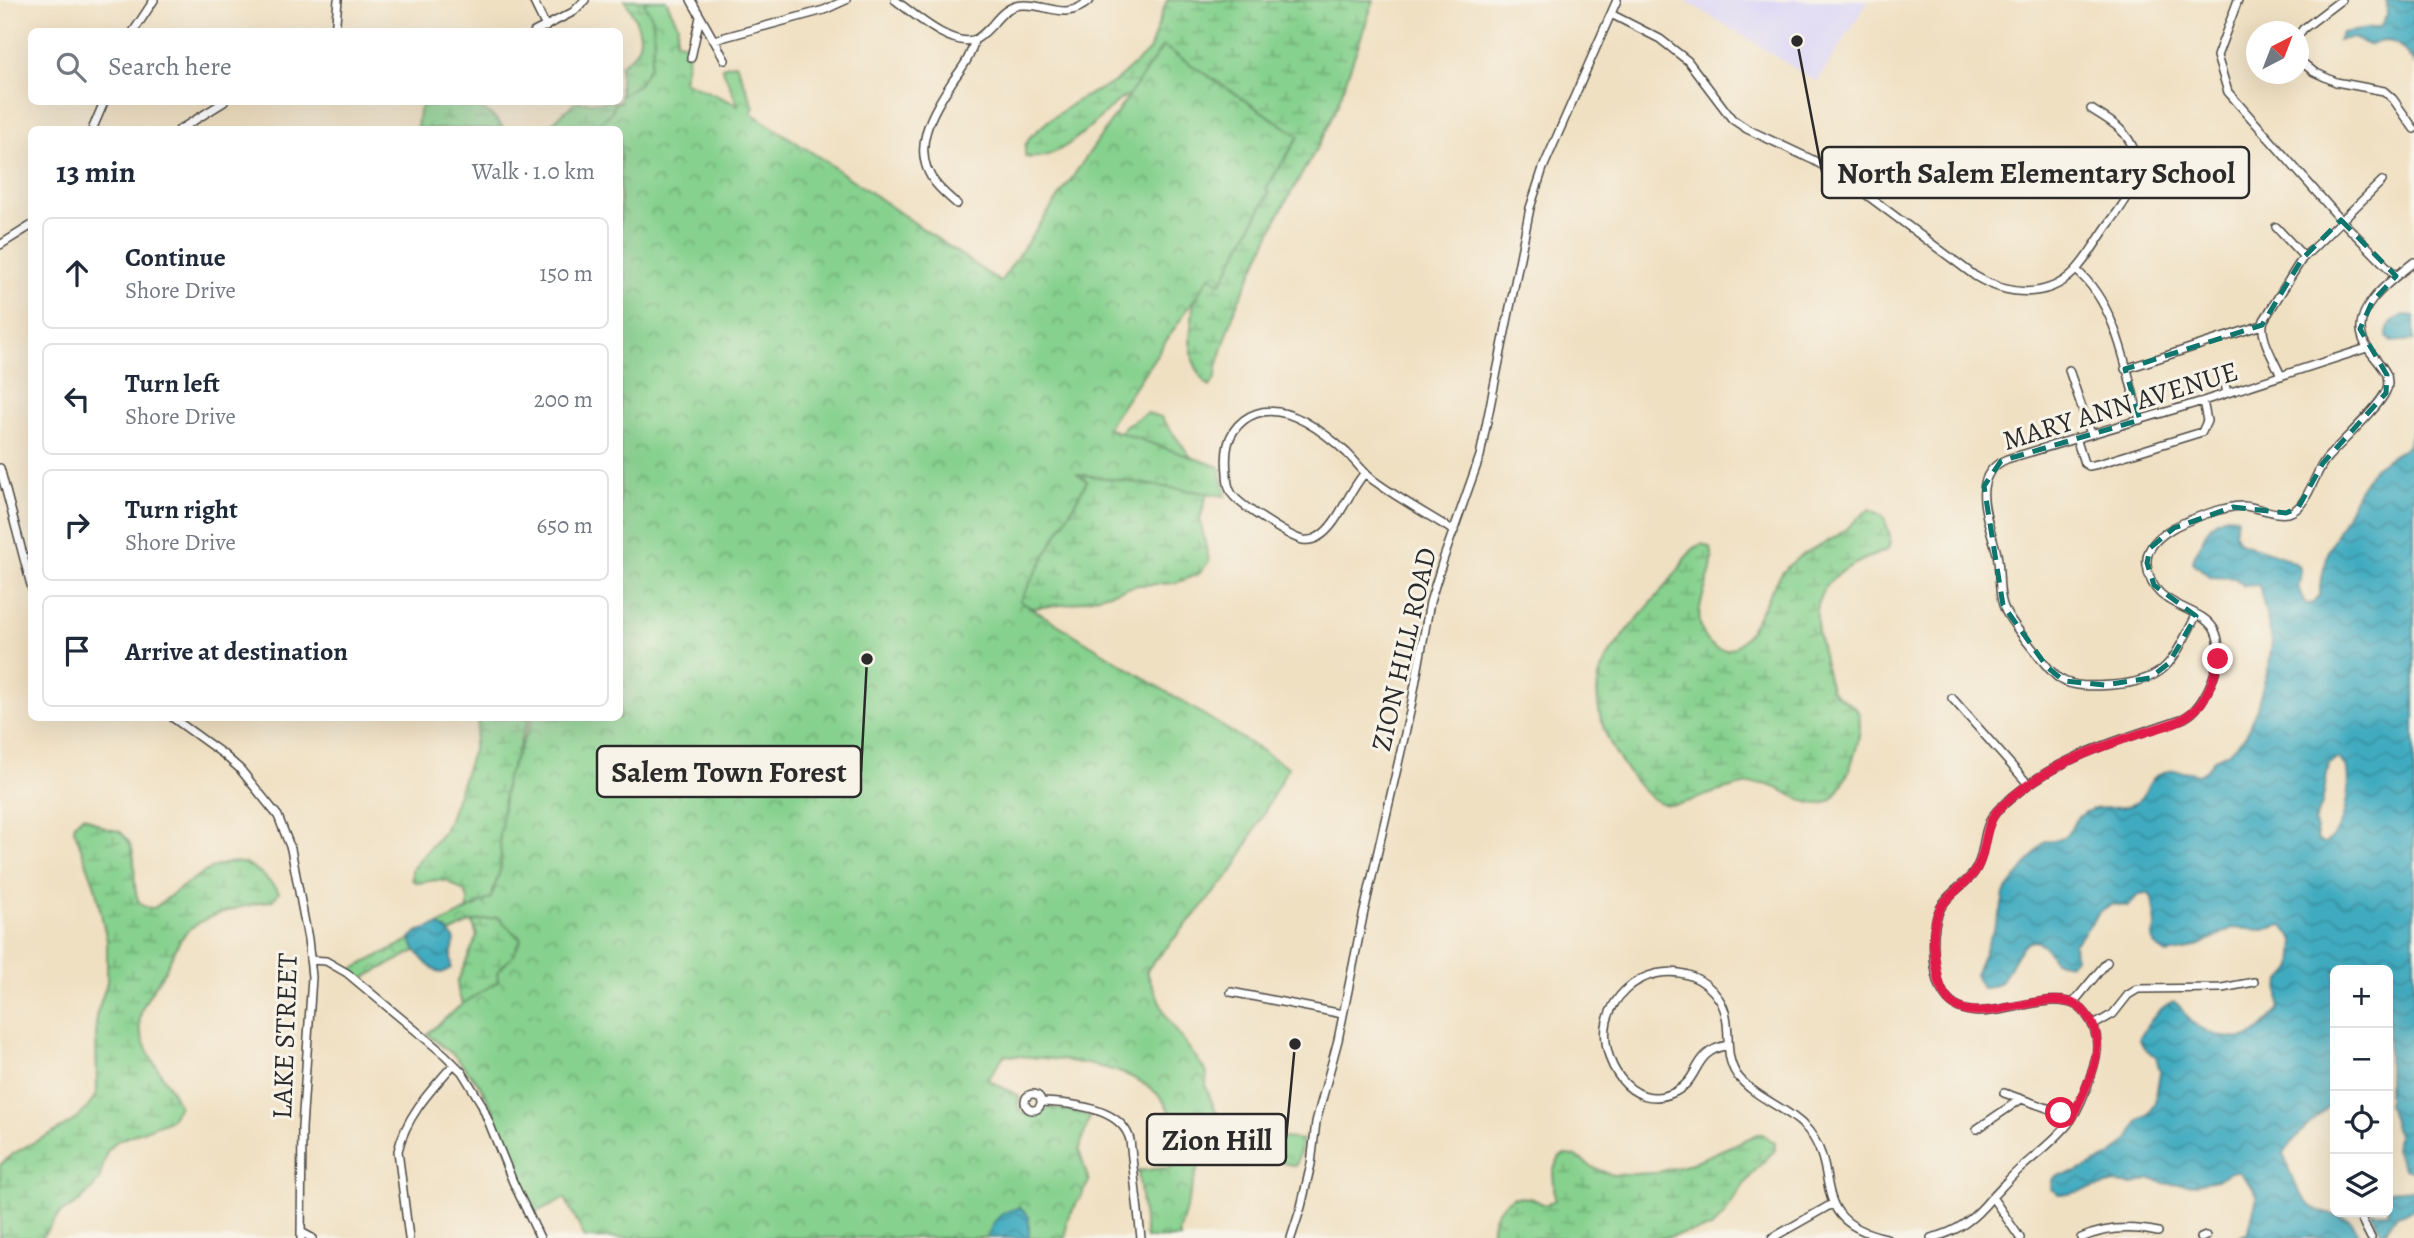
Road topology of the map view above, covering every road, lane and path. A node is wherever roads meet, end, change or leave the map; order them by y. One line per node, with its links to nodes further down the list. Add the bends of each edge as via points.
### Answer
1 (154, 0): 18 (street)
2 (338, 0): 19 (street)
3 (533, 0): 17 (street)
4 (569, 0): 13 (street)
5 (585, 0): 13 (street)
6 (691, 0): 15 (street)
7 (846, 0): 20 (street)
8 (895, 0): 21 (street, via 938,31 954,39)
9 (1090, 0): 21 (street, via 1064,12 1014,7)
10 (1617, 0): 14 (street, ZION HILL ROAD)
11 (2238, 0): 33 (street, via 2217,56 2228,92)
12 (2342, 0): 16 (street)
13 (573, 12): 17 (street)
14 (1611, 14): 39 (street, via 1660,39 1688,61 1732,118 1747,129 1844,178 1991,286 2033,292 2056,285); 54 (street, ZION HILL ROAD, via 1547,158 1530,208 1480,456)
15 (700, 16): 20 (street); 22 (street)
16 (2309, 26)
17 (546, 27)
18 (136, 28)
19 (335, 28)
20 (714, 40): 23 (street)
21 (974, 40): 32 (street, via 929,121 924,139 929,174)
22 (691, 58)
23 (725, 60)
24 (2309, 67): 30 (street, via 2336,82 2384,91)
25 (103, 105): 28 (street)
26 (219, 105): 29 (street)
27 (2091, 108): 39 (street, via 2127,136 2137,169 2128,197)
28 (94, 126)
29 (185, 126)
30 (2414, 129)
31 (2382, 181): 33 (street)
32 (957, 204)
33 (2341, 220): 37 (street); 40 (street)
34 (2276, 227): 37 (street)
35 (28, 228): 36 (street)
36 (0, 245)
37 (2304, 257): 41 (street)
38 (2414, 262): 40 (street)
39 (2076, 270): 43 (street, via 2105,305)
40 (2396, 276): 42 (street, via 2363,317 2360,329)
41 (2262, 325): 43 (street); 46 (street)
42 (2367, 348): 46 (street, MARY ANN AVENUE); 56 (street, via 2387,375 2386,393 2323,463 2298,508 2286,513 2233,507 2174,527 2150,548 2147,563 2154,585 2167,600)
43 (2125, 369): 49 (street)
44 (2069, 370): 50 (street)
45 (2222, 371): 47 (street)
46 (2281, 376): 47 (street, MARY ANN AVENUE)
47 (2227, 393): 48 (street, MARY ANN AVENUE)
48 (2203, 401): 49 (street, MARY ANN AVENUE); 51 (street, via 2207,419 2199,433 2092,466 2084,463)
49 (2140, 420): 50 (street, MARY ANN AVENUE)
50 (2091, 434): 51 (street, MARY ANN AVENUE)
51 (2076, 438): 56 (street, MARY ANN AVENUE, via 2001,461 1984,486 1983,503 2008,616 2055,676 2071,684 2105,685 2141,681 2161,672)
52 (0, 468): 55 (street)
53 (1365, 473): 53 (street, via 1307,424 1275,411 1259,412 1245,420 1227,447 1233,495 1306,541 1327,530); 54 (street)
54 (1454, 531): 65 (street, ZION HILL ROAD, via 1430,602)
55 (28, 574)
56 (2196, 616): 59 (street, via 2214,629 2219,652 2211,683 2193,712 2078,756)
57 (1952, 698): 59 (street)
58 (177, 721): 60 (street, LAKE STREET, via 232,761 278,816 291,849)
59 (2028, 784): 64 (street, via 1999,808 1979,864 1940,909 1933,946 1940,986 1954,1006 1966,1010)
60 (310, 960): 68 (street, via 326,961 346,973); 78 (street, LAKE STREET)
61 (2107, 962): 64 (street)
62 (2254, 982): 66 (street, via 2222,988 2138,989 2113,1014)
63 (1231, 992): 65 (street)
64 (2073, 1003): 66 (street)
65 (1343, 1014): 83 (street, ZION HILL ROAD)
66 (2094, 1025): 72 (street, via 2095,1064)
67 (1728, 1045): 67 (street, via 1728,1020 1721,1001 1702,982 1678,972 1651,974 1628,987 1616,1002 1606,1029 1609,1058 1619,1078 1637,1093 1651,1097 1679,1090 1703,1056); 75 (street, via 1739,1077 1813,1137)
68 (454, 1063): 80 (street, via 418,1108 398,1151); 81 (street, via 481,1103)
69 (2004, 1093): 70 (street)
70 (2021, 1099): 72 (street); 73 (street)
71 (1042, 1102): 82 (street, via 1082,1107 1117,1119 1126,1128)
72 (2071, 1120): 74 (street)
73 (1977, 1129)
74 (1992, 1197): 86 (street, via 1959,1228); 87 (street)
75 (1832, 1204): 84 (street); 85 (street, via 1857,1227)
76 (2360, 1217): 89 (street)
77 (2158, 1233): 88 (street, via 2104,1229)
78 (301, 1235): 79 (street)
79 (312, 1238)
80 (409, 1238)
81 (540, 1238)
82 (1141, 1238)
83 (1291, 1238)
84 (1772, 1238)
85 (1886, 1238)
86 (1931, 1238)
87 (2020, 1238)
88 (2081, 1238)
89 (2371, 1238)

